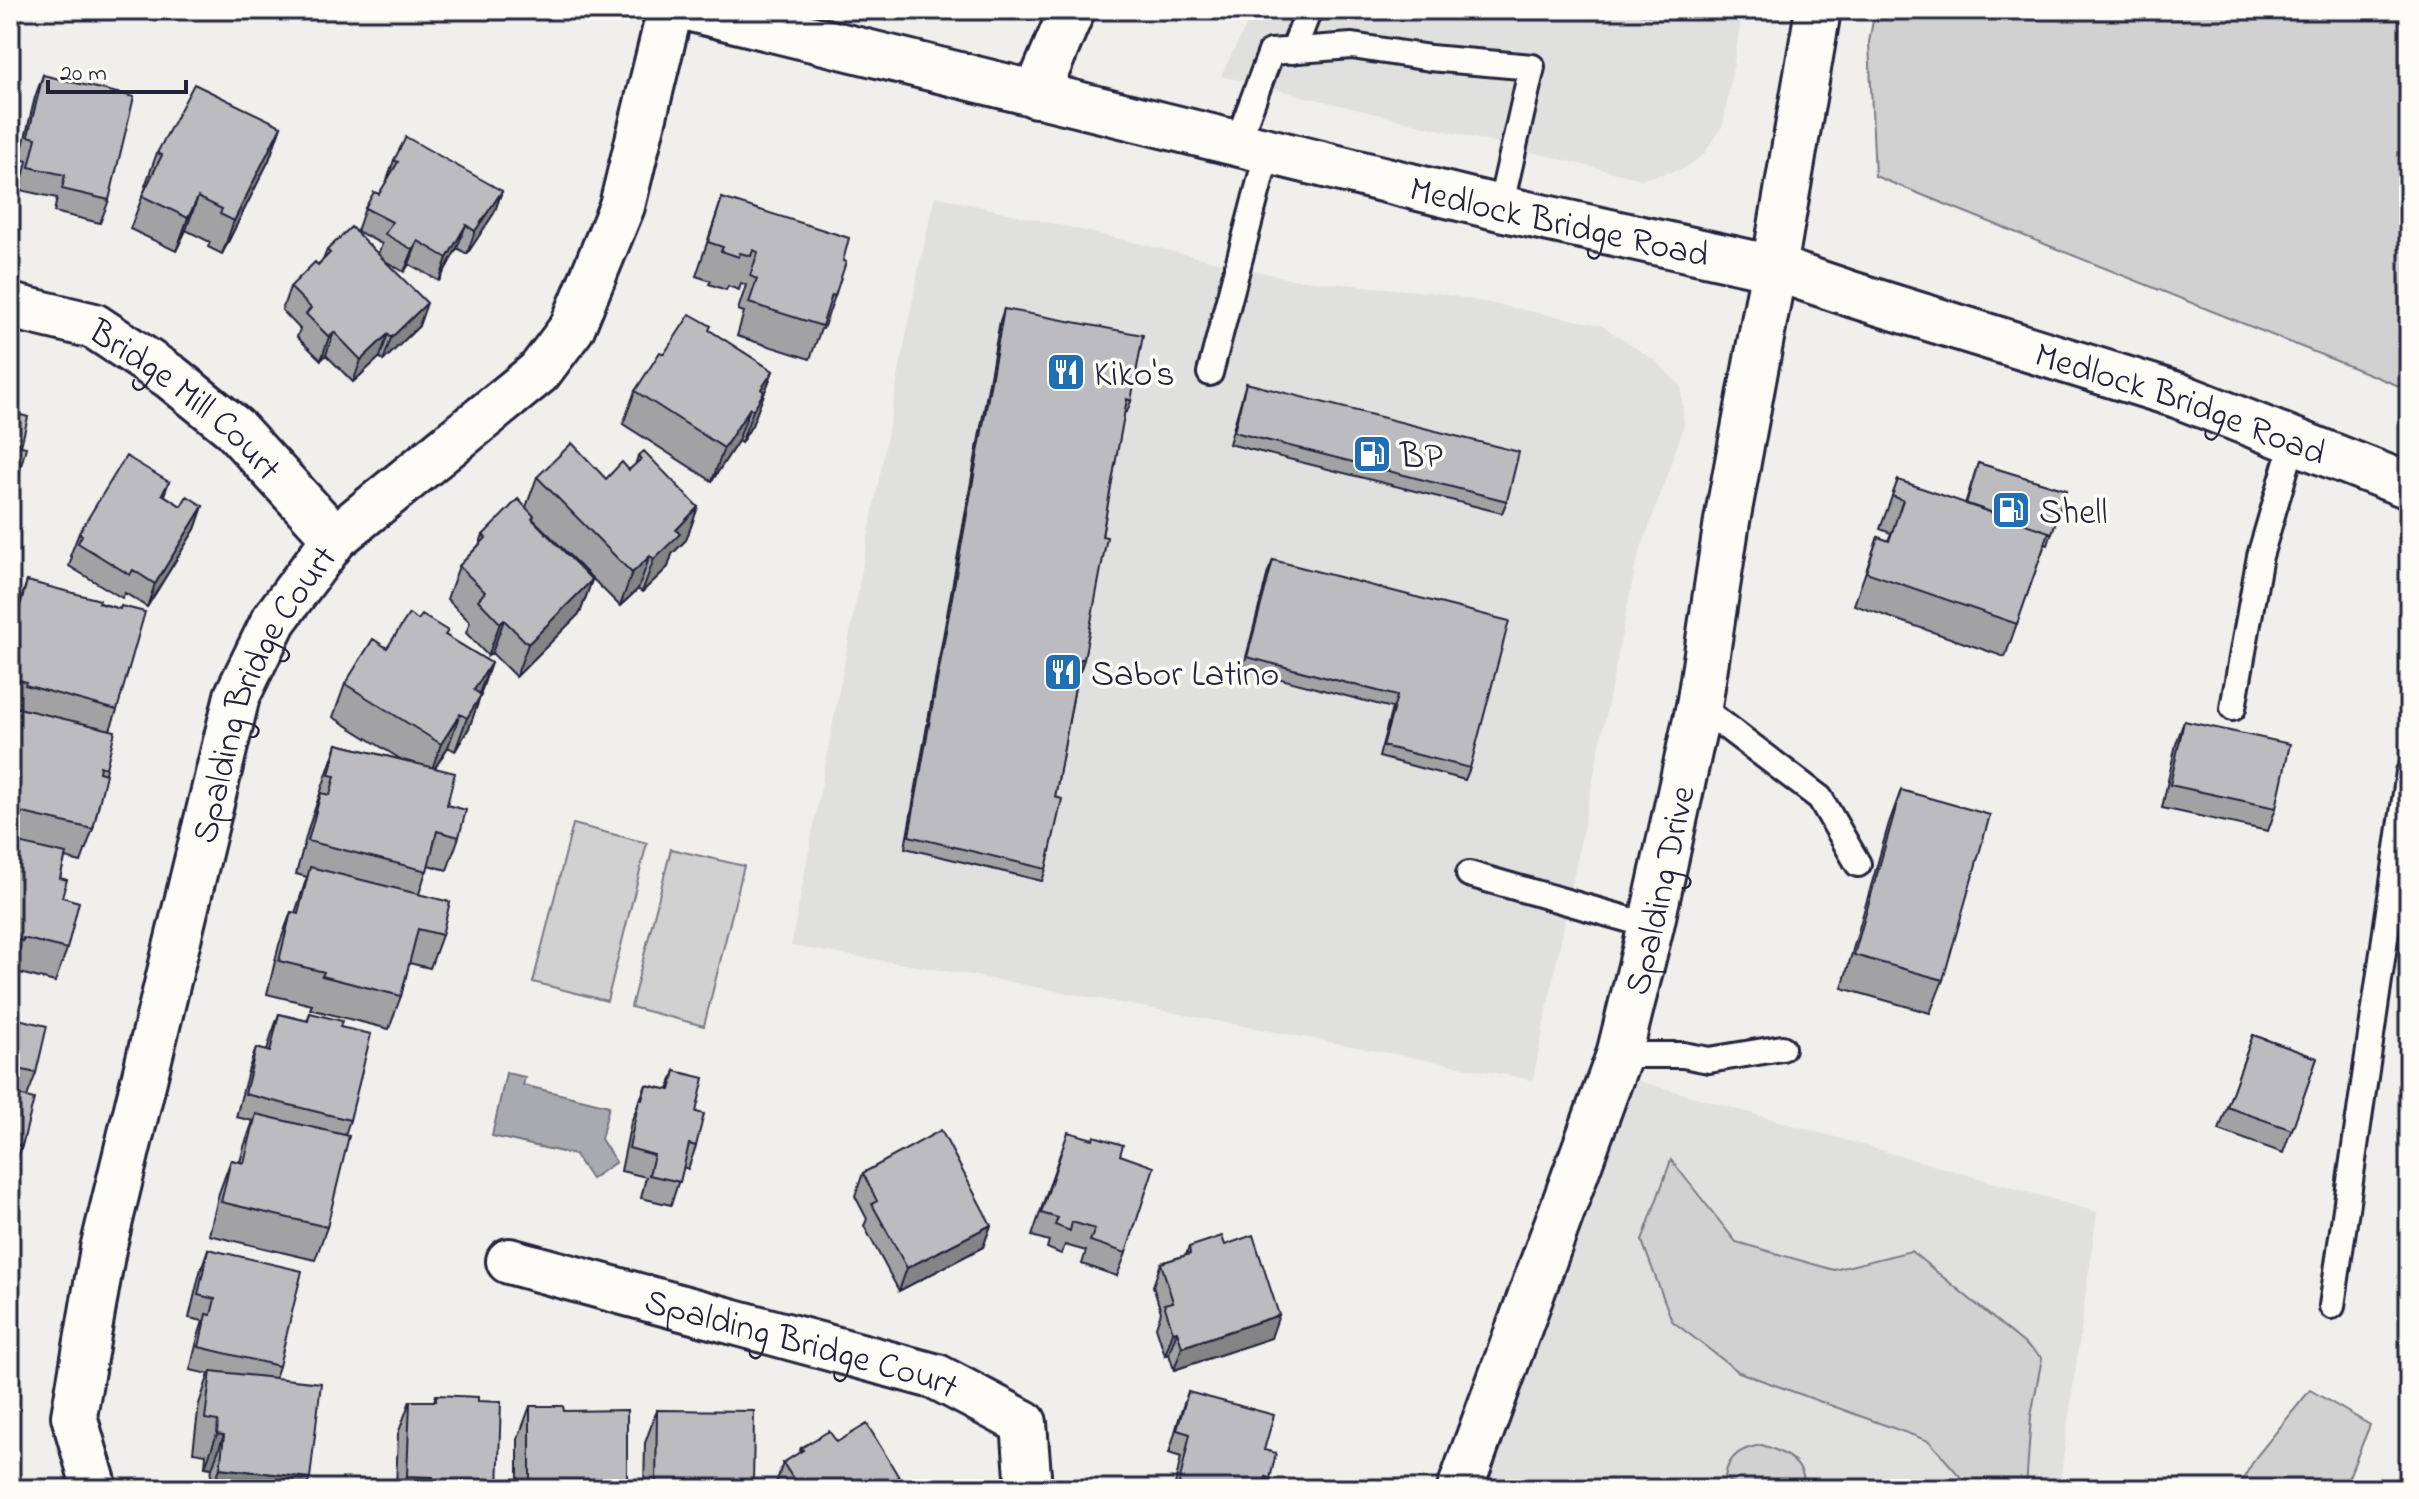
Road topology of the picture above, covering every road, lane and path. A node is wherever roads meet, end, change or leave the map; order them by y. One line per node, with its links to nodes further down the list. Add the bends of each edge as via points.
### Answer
1 (670, 10): 15 (main road, Spalding Bridge Court, via 622,206 572,328 539,372)
2 (695, 10): 7 (main road, Medlock Bridge Road)
3 (1072, 10): 7 (main road)
4 (1309, 10): 6 (lane)
5 (1818, 10): 10 (main road, Spalding Drive)
6 (1293, 51): 8 (lane, via 1271,52); 9 (lane, via 1352,46 1532,67)
7 (1036, 95): 8 (main road, Medlock Bridge Road)
8 (1253, 146): 9 (main road, Medlock Bridge Road); 12 (lane)
9 (1500, 208): 10 (main road, Medlock Bridge Road)
10 (1774, 268): 13 (main road, Medlock Bridge Road, via 2177,395); 16 (main road, Spalding Drive)
11 (10, 306): 15 (main road, Bridge Mill Court, via 94,326 171,377 234,428)
12 (1210, 373)
13 (2294, 440): 14 (main road, Medlock Bridge Road); 17 (lane, via 2260,556)
14 (2409, 486)
15 (335, 538): 26 (main road, Spalding Bridge Court, via 274,620 237,696 103,1249 74,1416)
16 (1699, 706): 19 (lane, via 1820,798); 21 (main road, Spalding Drive)
17 (2233, 708)
18 (2409, 772): 25 (lane)
19 (1858, 864)
20 (1469, 874): 21 (lane)
21 (1651, 926): 23 (main road, Spalding Drive)
22 (1782, 1048): 23 (lane, via 1709,1060)
23 (1619, 1055): 28 (main road, Spalding Drive)
24 (509, 1261): 27 (main road, Spalding Bridge Court, via 937,1377 1024,1423)
25 (2332, 1306)
26 (95, 1489)
27 (1029, 1489)
28 (1460, 1489)

